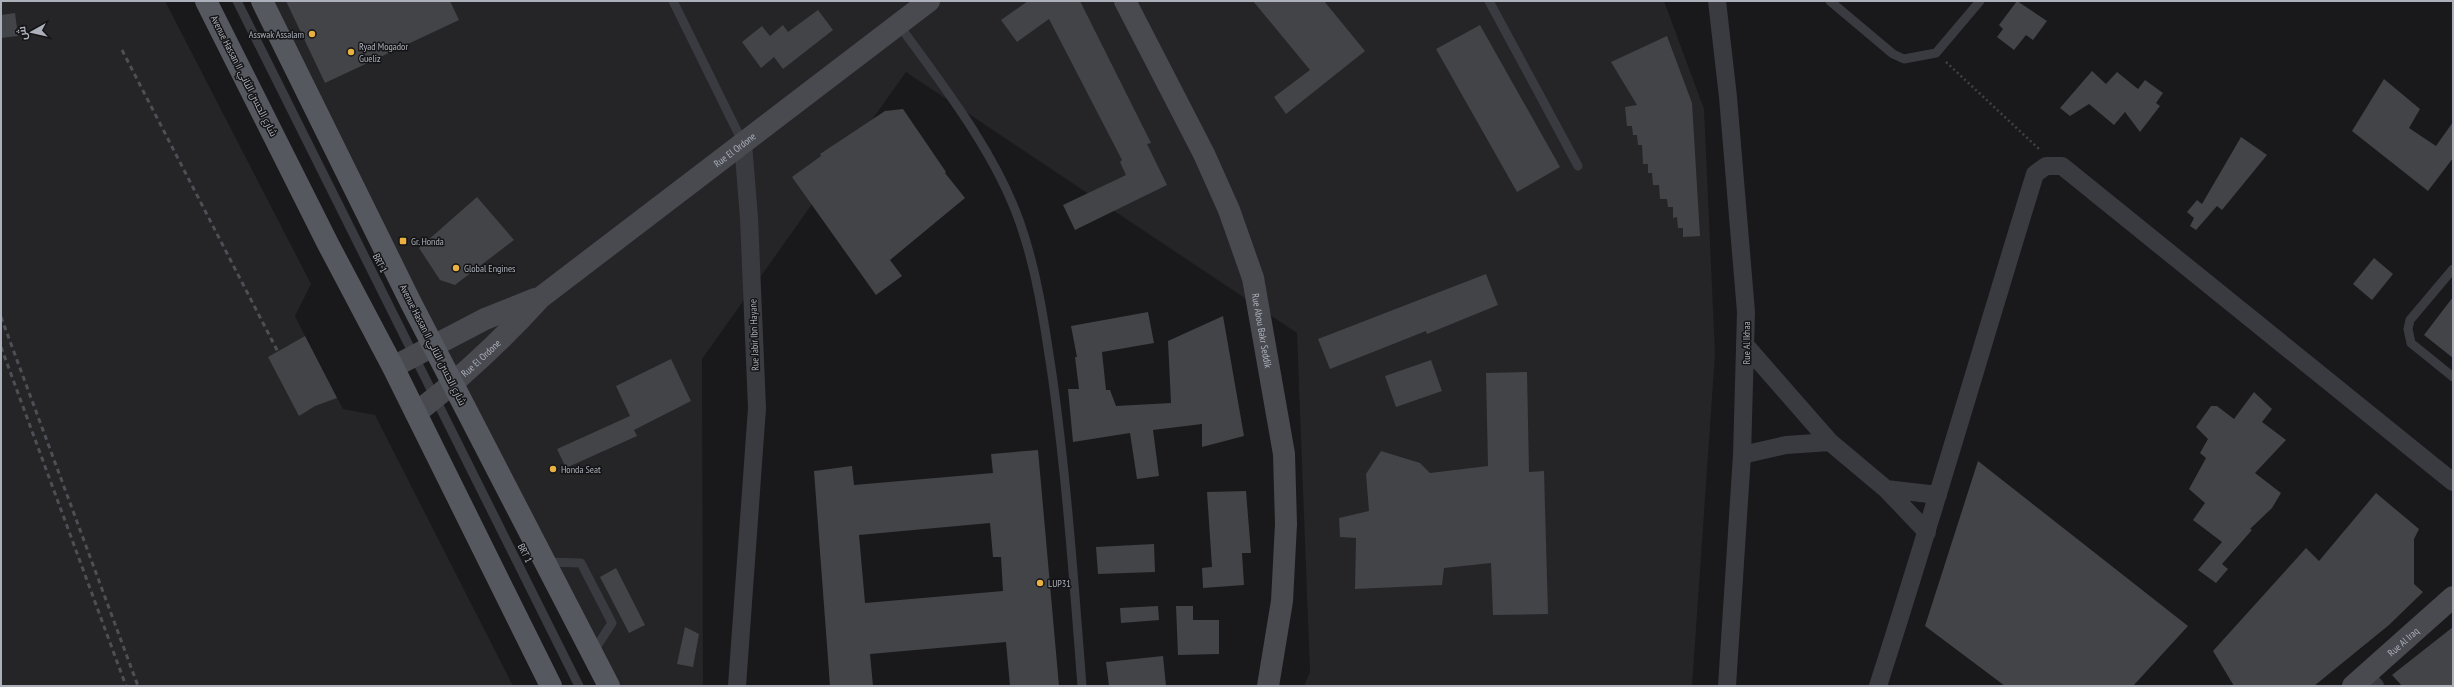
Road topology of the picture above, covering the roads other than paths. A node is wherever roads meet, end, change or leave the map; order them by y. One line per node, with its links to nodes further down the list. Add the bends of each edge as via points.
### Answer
1 (206, 1): 19 (main road, Avenue Hassan II شارع الحسن الثاني)
2 (237, 1): 18 (lane, BRT 1)
3 (262, 1): 16 (main road, Avenue Hassan II شارع الحسن الثاني)
4 (673, 1): 12 (lane, Rue Jabir Ibn Hayane)
5 (929, 1): 11 (street, Rue El Ordone)
6 (1125, 1): 39 (street, Rue Abou Bakr Seddik, via 1204,154 1229,210 1253,278 1284,454 1286,524 1282,601)
7 (1489, 1): 13 (lane)
8 (1717, 1): 17 (street, Rue Al Ikhaa, via 1743,271)
9 (1830, 1): 10 (lane, via 1893,54 1904,59 1936,53)
10 (1980, 1)
11 (899, 25): 12 (street, Rue El Ordone); 38 (lane, via 962,113 1020,222 1038,288 1062,442)
12 (743, 142): 15 (street, Rue El Ordone); 37 (street, Rue Jabir Ibn Hayane, via 757,408)
13 (1578, 166)
14 (2453, 269): 20 (lane, via 2410,320 2408,329 2411,343)
15 (540, 298): 16 (street, Rue El Ordone, via 485,319); 21 (street, Rue El Ordone, via 509,332)
16 (434, 346): 18 (street, Rue El Ordone); 21 (main road, Avenue Hassan II شارع الحسن الثاني)
17 (1746, 346): 24 (street); 25 (street, Rue Al Ikhaa)
18 (415, 356): 19 (street, Rue El Ordone); 22 (lane, BRT 1)
19 (393, 367): 23 (main road, Avenue Hassan II شارع الحسن الثاني)
20 (2453, 377)
21 (453, 384): 22 (street, Rue El Ordone); 30 (main road, Avenue Hassan II شارع الحسن الثاني)
22 (435, 398): 23 (street, Rue El Ordone); 35 (lane, BRT 1)
23 (416, 413): 34 (main road, Avenue Hassan II شارع الحسن الثاني)
24 (1830, 442): 25 (street, via 1786,445); 27 (street)
25 (1742, 455): 40 (street, Rue Al Ikhaa)
26 (2453, 482): 28 (street, via 2062,166 2055,165 2039,169 2035,174)
27 (1886, 489): 28 (street); 29 (street)
28 (1938, 495): 29 (street)
29 (1927, 532): 41 (street)
30 (545, 562): 32 (main road, Avenue Hassan II شارع الحسن الثاني); 32 (lane, via 580,563 612,623)
31 (2453, 597): 33 (street, Rue Al Iraq)
32 (592, 654): 36 (main road, Avenue Hassan II شارع الحسن الثاني)
33 (2364, 683)
34 (551, 686)
35 (579, 686)
36 (609, 686)
37 (737, 686)
38 (1082, 686)
39 (1268, 686)
40 (1727, 686)
41 (1878, 686)

